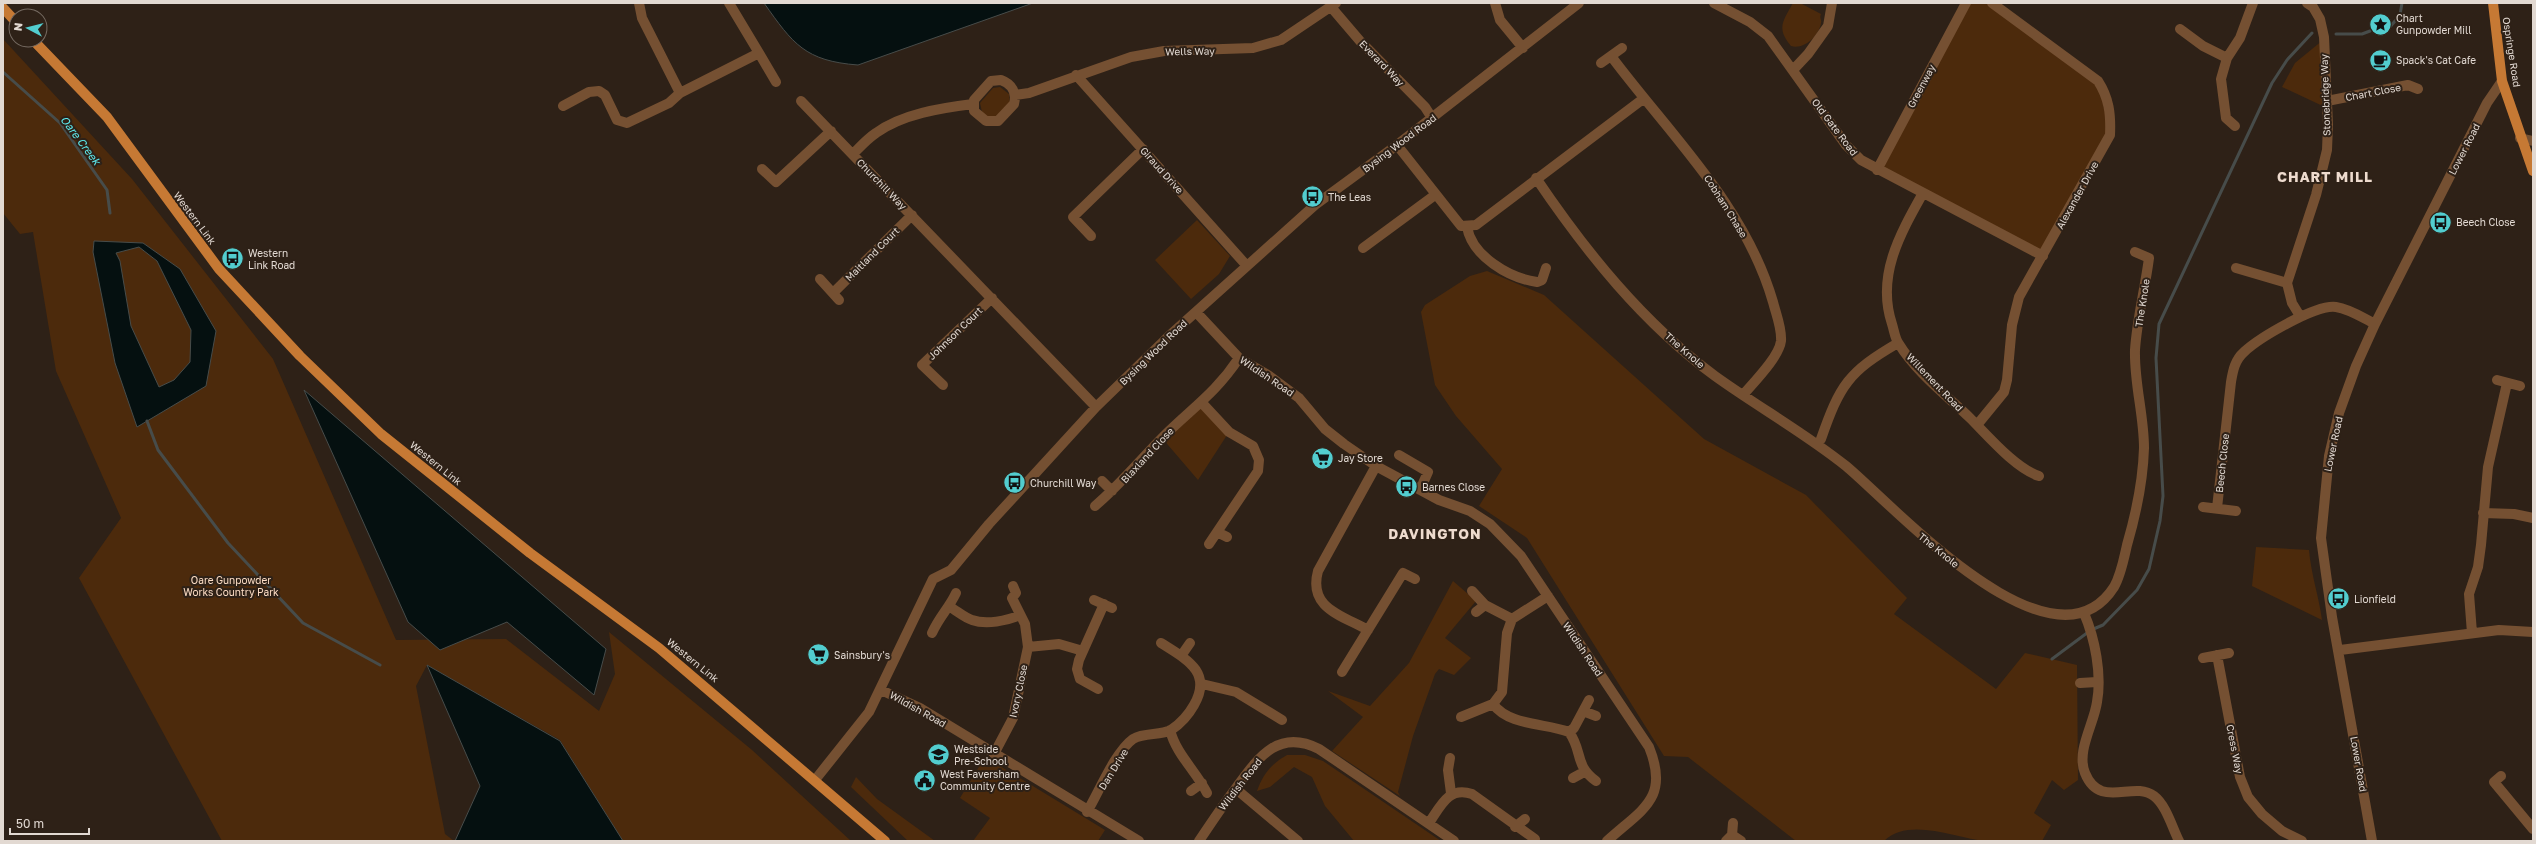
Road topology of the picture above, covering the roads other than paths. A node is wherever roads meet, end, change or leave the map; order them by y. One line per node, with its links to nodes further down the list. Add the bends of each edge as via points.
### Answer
1 (639, 3): 26 (street, via 642,18)
2 (729, 3): 17 (street)
3 (1495, 3): 15 (street, via 1500,20)
4 (1579, 3): 15 (street, Bysing Wood Road)
5 (1714, 3): 21 (street, Old Gate Road, via 1750,22 1768,36)
6 (1832, 3): 21 (street, via 1828,26)
7 (1966, 3): 42 (street, Greenway)
8 (1992, 3): 52 (street, Alexander Drive, via 2098,81 2109,103 2110,135)
9 (2253, 3): 19 (street, via 2248,10 2240,38)
10 (2493, 3): 23 (main road, Ospringe Road)
11 (2312, 4): 30 (street, Stonebridge Way, via 2320,19 2324,37)
12 (1333, 5): 22 (street, Wells Way, via 1281,40 1252,48 1164,51 1130,57); 33 (street, Everard Way, via 1360,41 1425,107)
13 (2180, 29): 19 (street, via 2203,46)
14 (41, 48): 130 (main road, Western Link, via 106,117 219,269 300,356 381,434 547,566 659,648)
15 (1522, 48): 33 (street, Bysing Wood Road)
16 (1622, 48): 18 (street)
17 (759, 53): 24 (street); 26 (street)
18 (1611, 56): 20 (street); 28 (street, Cobham Chase)
19 (2227, 58): 34 (street, via 2221,79 2222,95 2226,118)
20 (1602, 64)
21 (1793, 70): 42 (street, Old Gate Road, via 1846,145 1861,160)
22 (1076, 75): 27 (street, Wells Way, via 1029,93); 39 (street, Giraud Drive)
23 (2502, 81): 36 (main road, Ospringe Road); 61 (street, Lower Road, via 2487,103)
24 (776, 82)
25 (2418, 89): 30 (street, Chart Close, via 2408,85)
26 (680, 93): 32 (street, via 669,103 627,123 617,120 605,95 599,91 590,92)
27 (1015, 95): 31 (street, via 1008,84 996,80 986,86); 31 (street, via 1012,108 998,121 982,119 976,114)
28 (1643, 99): 44 (street); 66 (street, Cobham Chase, via 1696,160 1738,223 1764,272 1780,327 1779,348)
29 (801, 101): 35 (street, Churchill Way)
30 (2326, 102): 57 (street, Stonebridge Way, via 2327,150 2316,194)
31 (973, 104): 40 (street, via 893,123 875,133)
32 (564, 106)
33 (1432, 118): 38 (street, Bysing Wood Road)
34 (2235, 126)
35 (831, 132): 40 (street, Churchill Way); 41 (street, via 776,182)
36 (2520, 138): 37 (street); 43 (main road, Ospringe Road)
37 (2533, 141)
38 (1397, 145): 46 (street); 53 (street, Bysing Wood Road, via 1316,205)
39 (1143, 149): 49 (street, via 1073,217); 53 (street, Giraud Drive)
40 (852, 154): 47 (street, Churchill Way)
41 (762, 169)
42 (1877, 170): 45 (street, Old Gate Road)
43 (2533, 171)
44 (1536, 178): 48 (street, via 1476,225); 66 (street, The Knole, via 1568,227 1632,301 1680,347)
45 (1923, 193): 52 (street, Old Gate Road); 62 (street, Willement Road, via 1895,248 1888,270 1888,313)
46 (1435, 195): 48 (street, via 1461,226); 50 (street)
47 (912, 215): 56 (street, Maitland Court, via 836,296); 58 (street, Churchill Way)
48 (1467, 227): 54 (street, via 1469,238 1486,258 1498,266 1537,282 1542,280)
49 (1090, 236)
50 (1363, 248)
51 (2135, 252): 95 (street, The Knole, via 2149,258 2135,352 2144,448 2141,480 2132,530 2114,587 2101,601)
52 (2043, 256): 69 (street, Alexander Drive, via 2019,297 2012,325 2004,392)
53 (1247, 266): 59 (street, Bysing Wood Road)
54 (1546, 268)
55 (2236, 268): 57 (street)
56 (820, 279)
57 (2287, 283): 60 (street, via 2292,303)
58 (992, 298): 64 (street, Johnson Court, via 922,365); 68 (street, Churchill Way)
59 (1196, 312): 63 (street, Wildish Road); 68 (street, Bysing Wood Road)
60 (2300, 316): 61 (street, Beech Close, via 2335,307 2348,310); 79 (street, Beech Close, via 2243,352 2235,363)
61 (2375, 324): 105 (street, Lower Road, via 2339,413 2329,456 2323,503 2321,538 2332,617)
62 (1898, 343): 69 (street, Willement Road, via 1915,365); 70 (street, via 1856,371 1833,405)
63 (1239, 358): 67 (street, Blaxland Close, via 1224,382); 72 (street, Wildish Road, via 1299,398 1325,429)
64 (943, 385)
65 (2520, 386): 81 (street, via 2502,382)
66 (1743, 395): 95 (street, The Knole, via 1839,461 1923,538 1962,569 2016,601 2054,614)
67 (1202, 403): 76 (street, Blaxland Close, via 1162,438); 83 (street, via 1229,432 1253,446 1259,460 1258,471)
68 (1096, 407): 116 (street, Bysing Wood Road, via 989,524 951,570 933,579)
69 (1977, 425): 73 (street, Willement Road, via 2028,473)
70 (1821, 439)
71 (1399, 455): 75 (street, via 1428,472)
72 (1376, 466): 75 (street, Wildish Road); 98 (street, via 1318,571 1315,584 1316,595 1324,606)
73 (2039, 476)
74 (1102, 481): 76 (street, Blaxland Close)
75 (1420, 490): 90 (street, Wildish Road, via 1470,511 1490,524 1521,556)
76 (1112, 492): 77 (street, Blaxland Close)
77 (1095, 506)
78 (2203, 507): 79 (street)
79 (2217, 508): 80 (street)
80 (2236, 511)
81 (2483, 513): 82 (street, via 2514,514); 101 (street, via 2478,567 2469,594)
82 (2533, 518)
83 (1217, 532): 84 (street); 85 (street)
84 (1227, 537)
85 (1209, 544)
86 (1416, 579): 98 (street, via 1403,573)
87 (1013, 586): 96 (street, Ivory Close, via 1016,594 1012,598)
88 (1472, 591): 92 (street)
89 (956, 592): 93 (street)
90 (1548, 596): 97 (street); 150 (street, Wildish Road, via 1648,747 1656,766 1658,782 1652,798 1638,815)
91 (1103, 604): 106 (street)
92 (1485, 605): 94 (street); 97 (street)
93 (950, 607): 96 (street, via 972,620 988,622); 100 (street, via 939,617)
94 (1476, 612)
95 (2084, 613): 112 (street, via 2092,636)
96 (1020, 615): 104 (street, Ivory Close, via 1025,624)
97 (1512, 619): 118 (street, via 1507,633 1502,692)
98 (1368, 630): 111 (street)
99 (2533, 632): 101 (street, via 2499,630)
100 (932, 633)
101 (2472, 633): 105 (street)
102 (1161, 643): 109 (street)
103 (1190, 643): 109 (street)
104 (1028, 647): 106 (street, via 1059,644); 125 (street, Ivory Close, via 1013,718)
105 (2340, 650): 154 (street, Lower Road)
106 (1083, 651): 115 (street, via 1077,669 1080,680)
107 (2229, 653): 108 (street)
108 (2217, 655): 110 (street); 153 (street, Cress Way, via 2240,777 2248,797 2282,831)
109 (1181, 656): 114 (street, via 1199,674)
110 (2203, 658)
111 (1342, 672)
112 (2097, 682): 113 (street); 152 (street, via 2097,702 2084,746 2084,772 2088,781 2098,790 2110,793 2146,792 2154,796 2162,804)
113 (2080, 683)
114 (1202, 684): 122 (street, via 1236,692 1263,712); 123 (street, via 1192,708 1182,722)
115 (1098, 689)
116 (881, 690): 125 (street, Wildish Road, via 920,708); 130 (street, Bysing Wood Road, via 869,712)
117 (1589, 700): 119 (street)
118 (1493, 704): 121 (street); 124 (street, via 1512,717)
119 (1583, 711): 120 (street); 124 (street)
120 (1596, 716)
121 (1461, 717)
122 (1282, 720)
123 (1170, 730): 132 (street, via 1176,747); 137 (street, Dan Drive, via 1145,734 1122,750)
124 (1569, 732): 127 (street)
125 (994, 754): 137 (street, Wildish Road)
126 (1450, 758): 136 (street, via 1448,770)
127 (1584, 772): 129 (street); 131 (street)
128 (2501, 776): 142 (street, via 2494,782)
129 (1573, 778)
130 (815, 780): 146 (main road, Western Link)
131 (1596, 781)
132 (1202, 784): 134 (street); 135 (street)
133 (1236, 789): 139 (street, Wildish Road, via 1258,757 1291,741 1305,742); 144 (street); 148 (street, Wildish Road)
134 (1191, 791)
135 (1207, 793)
136 (1451, 793): 139 (street); 141 (street, via 1463,791 1472,794)
137 (1088, 812): 147 (street, Wildish Road)
138 (1525, 819): 141 (street)
139 (1429, 823): 149 (street, Wildish Road)
140 (1733, 823): 143 (street)
141 (1515, 827): 145 (street)
142 (2533, 829)
143 (1729, 838): 151 (street)
144 (1293, 839)
145 (1534, 839)
146 (885, 841)
147 (1139, 841)
148 (1200, 841)
149 (1454, 841)
150 (1607, 841)
151 (1741, 841)
152 (2179, 841)
153 (2302, 841)
154 (2372, 841)

